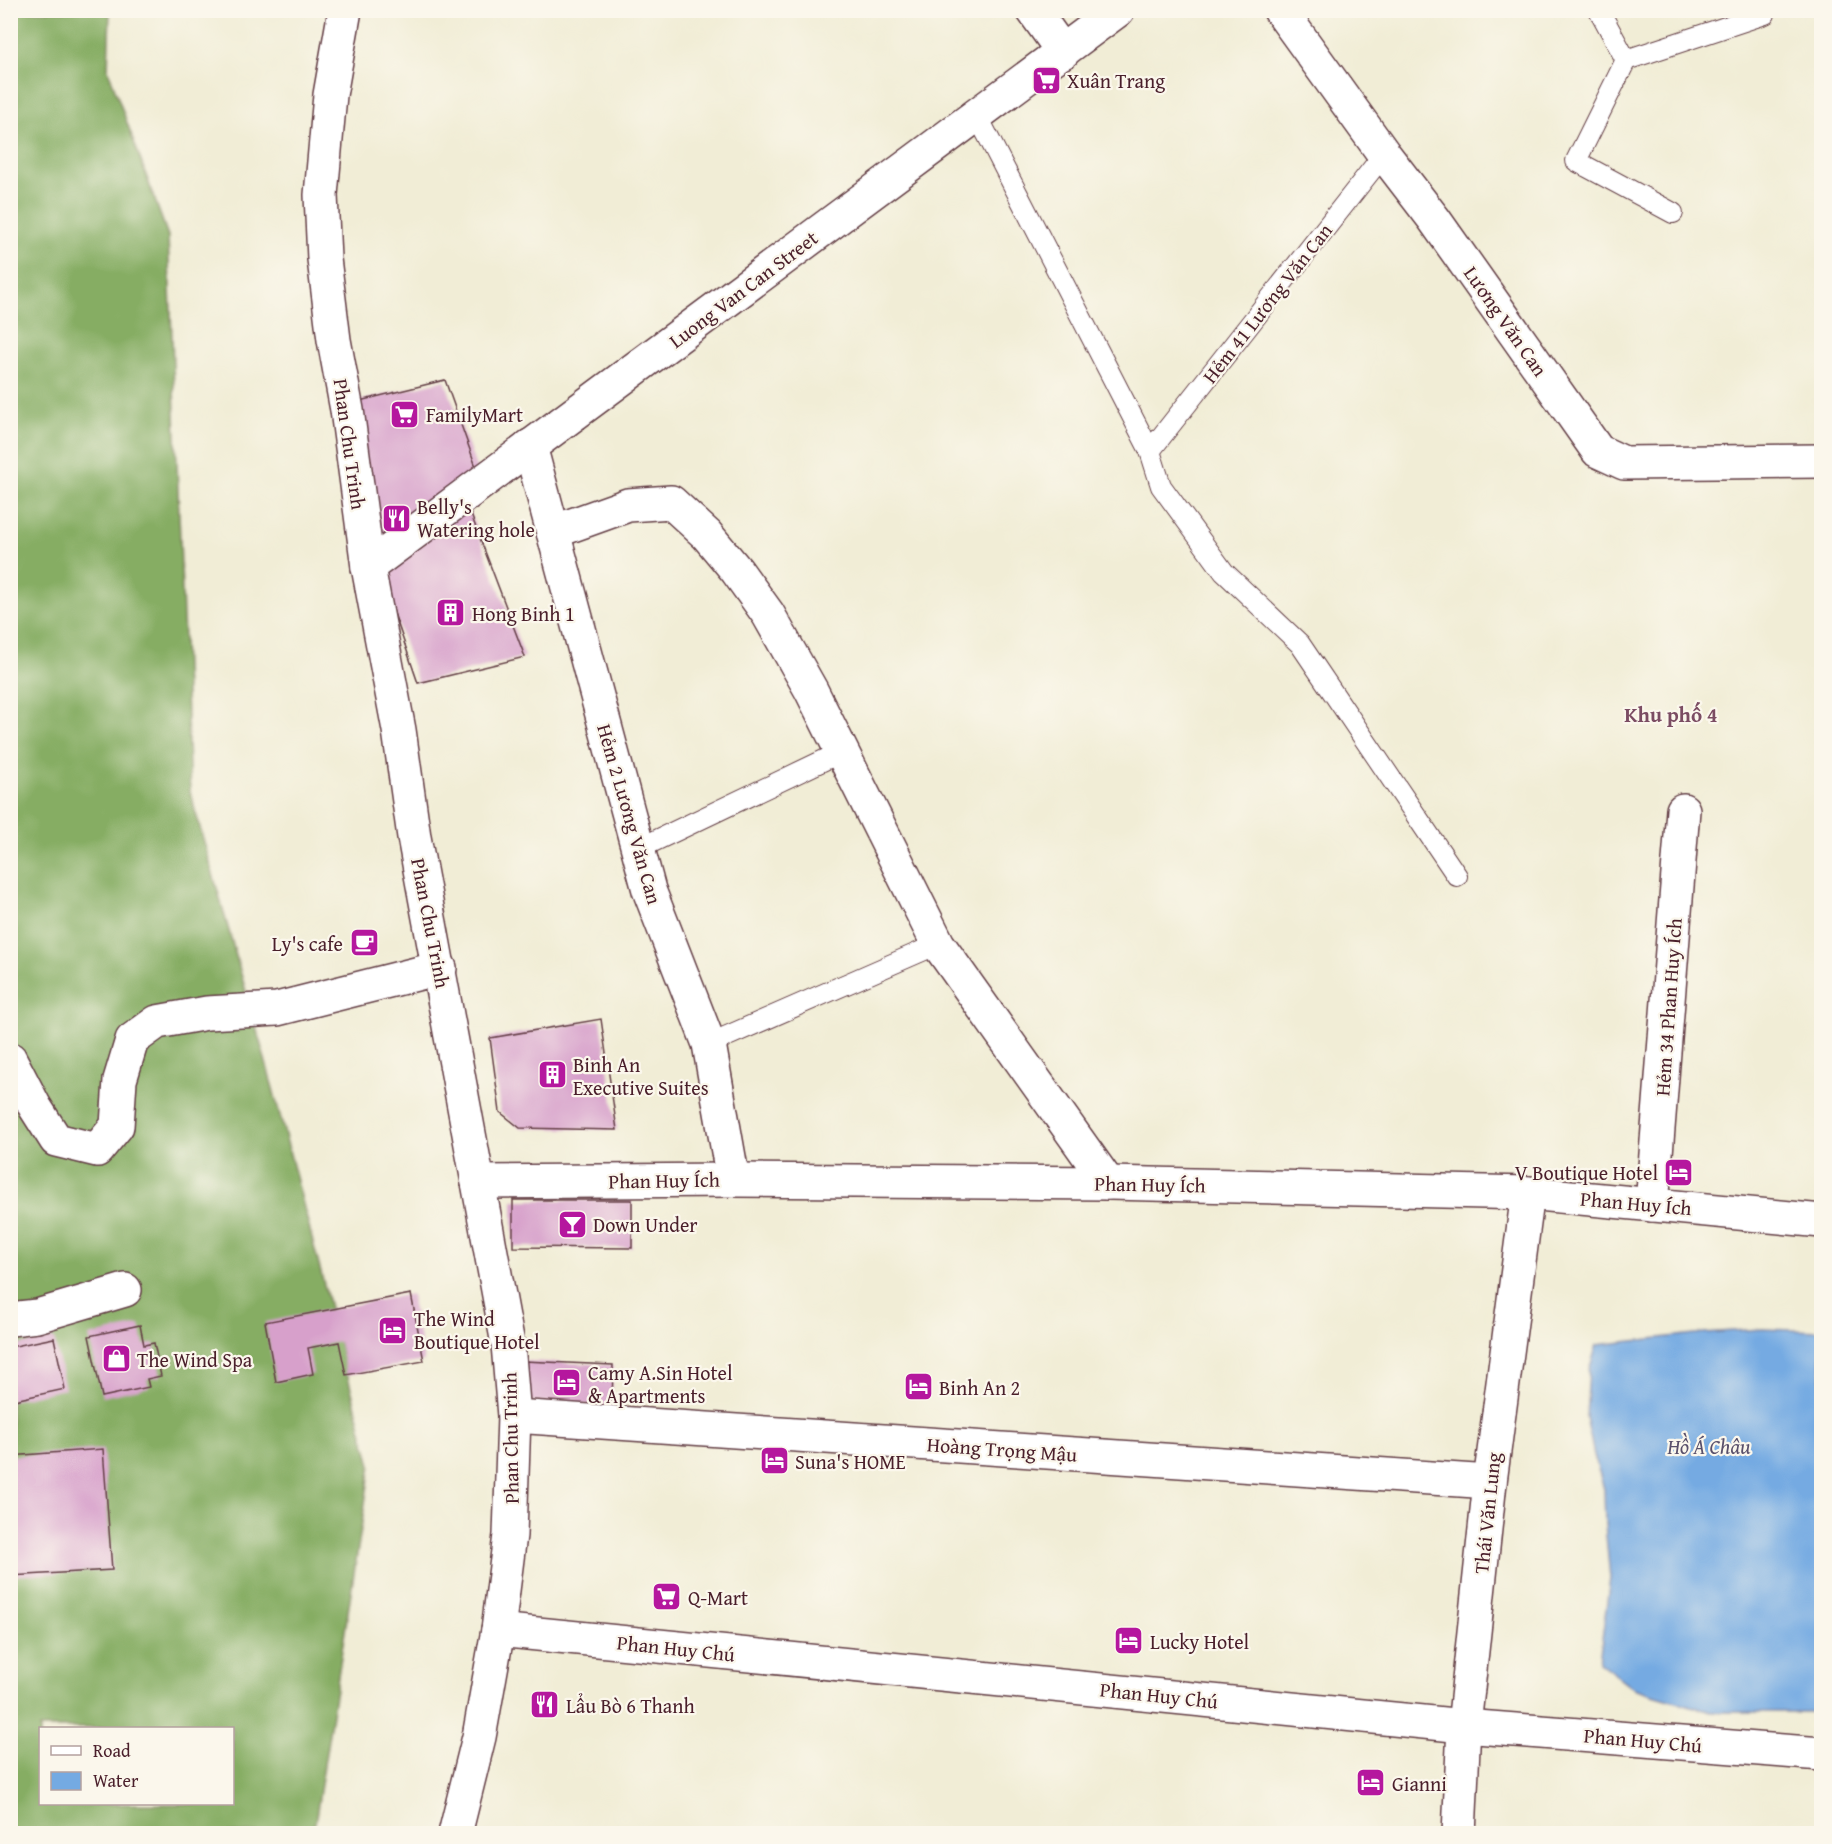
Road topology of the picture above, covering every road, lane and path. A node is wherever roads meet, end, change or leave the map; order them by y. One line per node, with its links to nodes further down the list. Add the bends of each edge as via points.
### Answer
1 (345, 10): 16 (street, Phan Chu Trinh, via 330,95 321,195 334,340)
2 (1033, 10): 7 (street)
3 (1118, 10): 7 (street, Luong Van Can Street)
4 (1280, 10): 10 (street, Lương Văn Can)
5 (1599, 10): 8 (lane)
6 (1765, 14): 8 (lane)
7 (1063, 52): 9 (street, Luong Van Can Street)
8 (1626, 60): 11 (lane, via 1576,161)
9 (977, 115): 12 (street, Luong Van Can Street); 13 (lane)
10 (1384, 154): 13 (lane, Hẻm 41 Lương Văn Can); 14 (street, Lương Văn Can, via 1599,451 1624,463)
11 (1673, 213)
12 (530, 446): 15 (street, Hẻm 2 Lương Văn Can); 16 (street, Luong Van Can Street)
13 (1150, 451): 20 (lane, via 1161,486 1224,572 1300,644)
14 (1821, 461)
15 (553, 532): 17 (street, via 628,505 671,502 707,536 768,614); 19 (street, Hẻm 2 Lương Văn Can)
16 (368, 567): 22 (street, Phan Chu Trinh)
17 (841, 752): 19 (lane); 21 (street)
18 (1683, 810): 29 (street, Hẻm 34 Phan Huy Ích)
19 (639, 849): 23 (street, Hẻm 2 Lương Văn Can, via 650,890)
20 (1457, 876)
21 (938, 944): 23 (lane); 27 (street)
22 (440, 968): 24 (street, via 277,1009 207,1013 157,1022 132,1040 120,1080 117,1126 96,1149 56,1140); 26 (street, Phan Chu Trinh)
23 (709, 1044): 25 (street, Hẻm 2 Lương Văn Can)
24 (10, 1059)
25 (733, 1179): 26 (street, Phan Huy Ích); 27 (street, Phan Huy Ích)
26 (478, 1182): 33 (street, Phan Chu Trinh, via 508,1344)
27 (1108, 1183): 28 (street, Phan Huy Ích)
28 (1528, 1193): 29 (street, Phan Huy Ích); 34 (street, Thái Văn Lung)
29 (1653, 1205): 30 (street, Phan Huy Ích)
30 (1821, 1221)
31 (125, 1290): 32 (street, via 37,1316)
32 (10, 1319)
33 (514, 1416): 34 (street, Hoàng Trọng Mậu); 35 (street, Phan Chu Trinh, via 510,1535)
34 (1490, 1482): 36 (street, Thái Văn Lung)
35 (498, 1630): 36 (street, Phan Huy Chú); 38 (street, Phan Chu Trinh, via 479,1737)
36 (1464, 1726): 37 (street, Phan Huy Chú); 39 (street, Thái Văn Lung)
37 (1821, 1754)
38 (454, 1833)
39 (1459, 1833)

